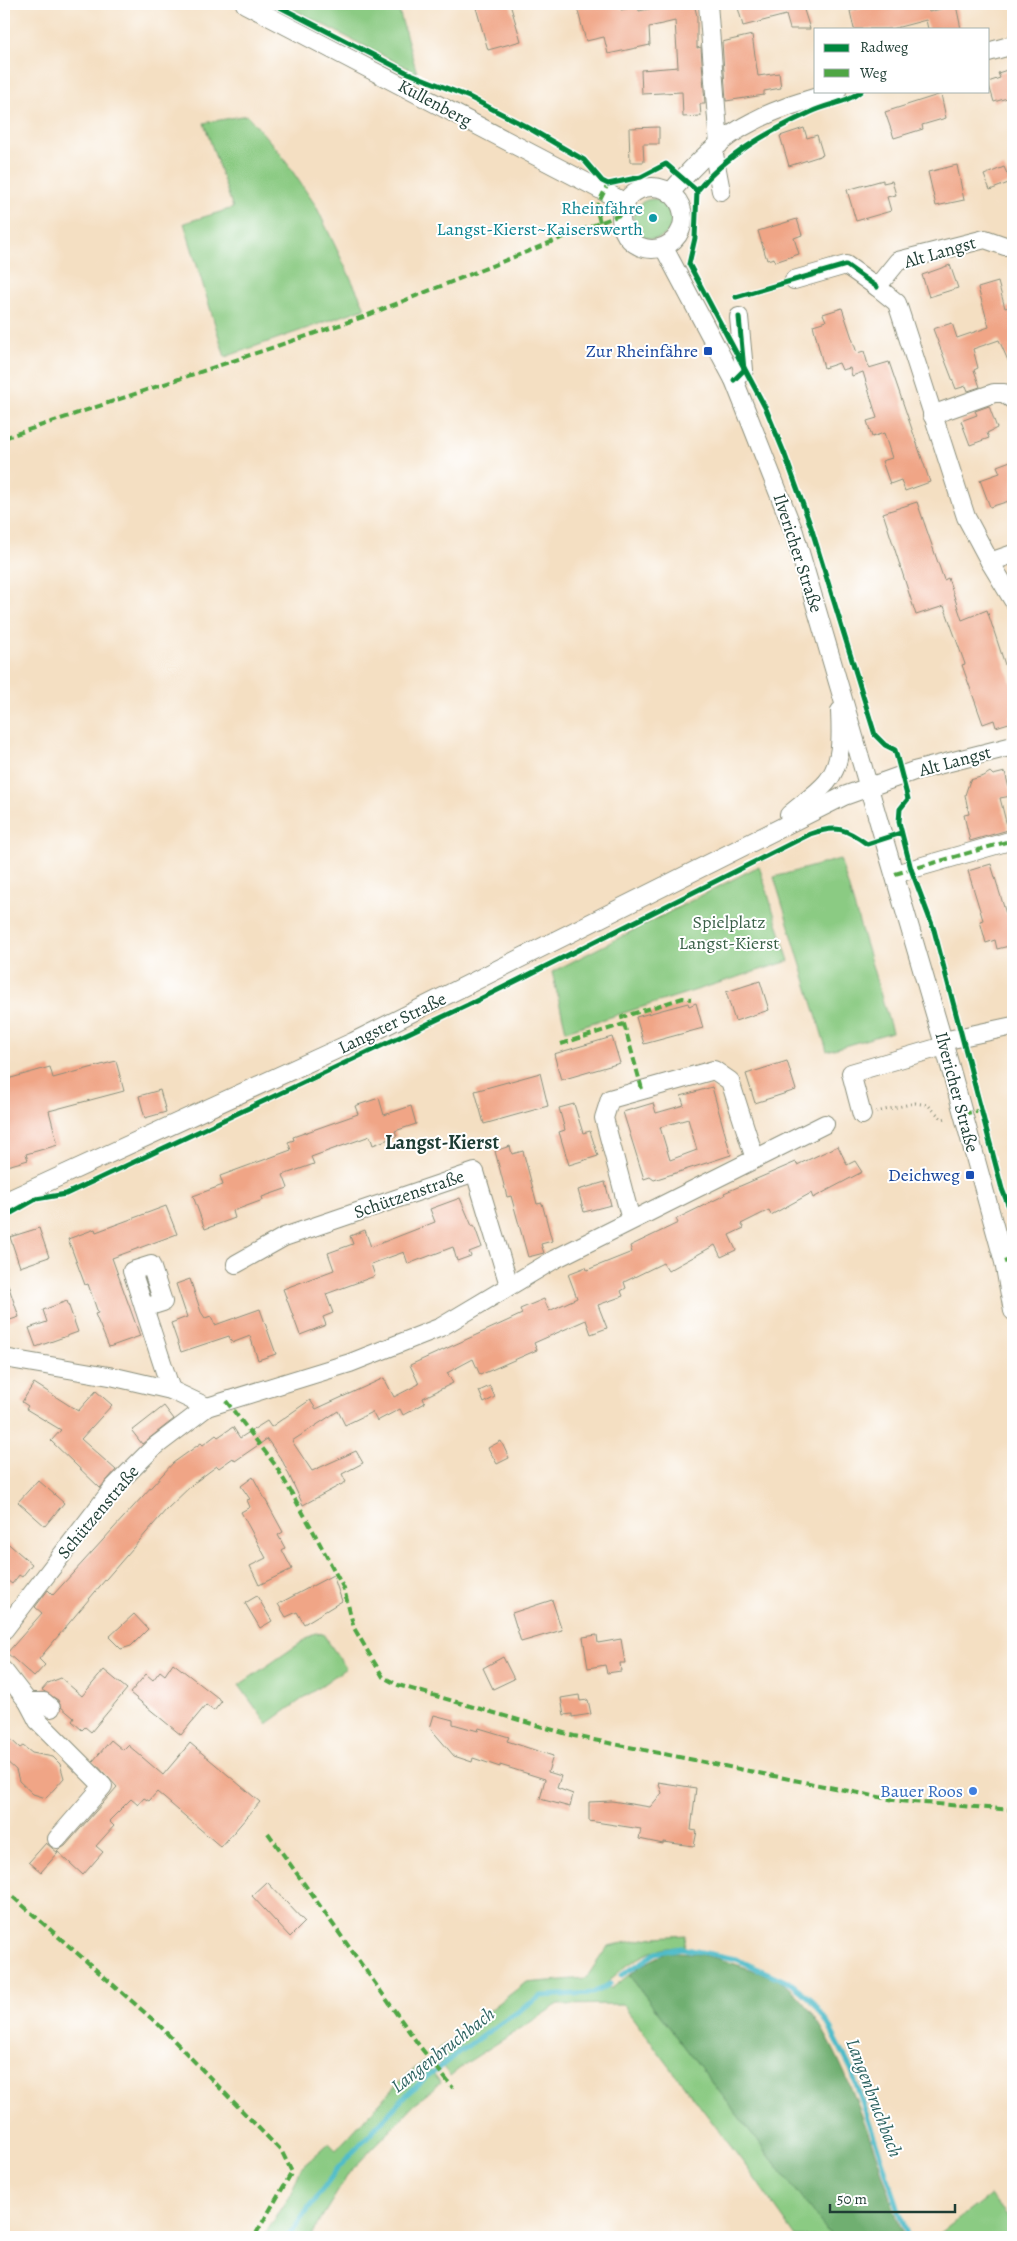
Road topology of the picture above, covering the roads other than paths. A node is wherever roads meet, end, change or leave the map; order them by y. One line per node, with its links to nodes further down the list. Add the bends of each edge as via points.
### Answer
1 (245, 4): 9 (street, Kullenberg)
2 (708, 4): 6 (street)
3 (1013, 45): 4 (street)
4 (990, 51)
5 (834, 92): 6 (street, via 753,121)
6 (716, 147): 7 (street); 8 (street, via 694,165)
7 (721, 191)
8 (670, 192): 9 (street, via 653,187 642,189); 11 (street, via 682,207 684,220 678,236)
9 (626, 203): 11 (street, via 622,225 631,241 648,249)
10 (1005, 246): 13 (street, Alt Langst, via 985,239 898,261)
11 (664, 248): 15 (street, Ilvericher Straße)
12 (794, 280): 13 (street, via 846,266)
13 (876, 287): 17 (street, via 897,303)
14 (739, 317): 15 (street, via 744,370)
15 (734, 380): 21 (street, Ilvericher Straße, via 794,532)
16 (1013, 400): 17 (street, via 1004,392 994,393)
17 (932, 415): 19 (street, via 966,517)
18 (1013, 554): 19 (street)
19 (990, 562): 20 (street)
20 (1013, 600)
21 (838, 686): 23 (street, Ilvericher Straße); 24 (street, Langster Straße, via 840,746 834,769 827,782)
22 (1013, 746): 23 (street, Alt Langst)
23 (869, 786): 24 (street, Langster Straße); 26 (street, Ilvericher Straße)
24 (774, 830): 32 (street, Langster Straße, via 583,929 353,1042)
25 (1013, 840): 26 (street)
26 (895, 874): 28 (street, Ilvericher Straße)
27 (1013, 1026): 28 (street)
28 (944, 1044): 29 (street, via 851,1073); 34 (street, Ilvericher Straße)
29 (862, 1115)
30 (825, 1124): 31 (street, Schützenstraße)
31 (755, 1159): 33 (street, Schützenstraße); 33 (street, via 730,1081 714,1070 610,1099 604,1118)
32 (4, 1202)
33 (632, 1220): 36 (street, Schützenstraße)
34 (1009, 1261): 38 (street, Ilvericher Straße)
35 (236, 1264): 36 (street, Schützenstraße, via 284,1237 475,1172)
36 (509, 1285): 41 (street, Schützenstraße, via 441,1327 350,1363)
37 (144, 1308): 40 (street)
38 (1013, 1311)
39 (4, 1358): 40 (street)
40 (172, 1390): 41 (street)
41 (207, 1407): 42 (street, Schützenstraße, via 152,1448 114,1487)
42 (4, 1630)
43 (4, 1671): 44 (street)
44 (28, 1702): 45 (street, via 44,1702); 46 (street, via 38,1721 103,1786)
45 (51, 1708)
46 (57, 1838)

